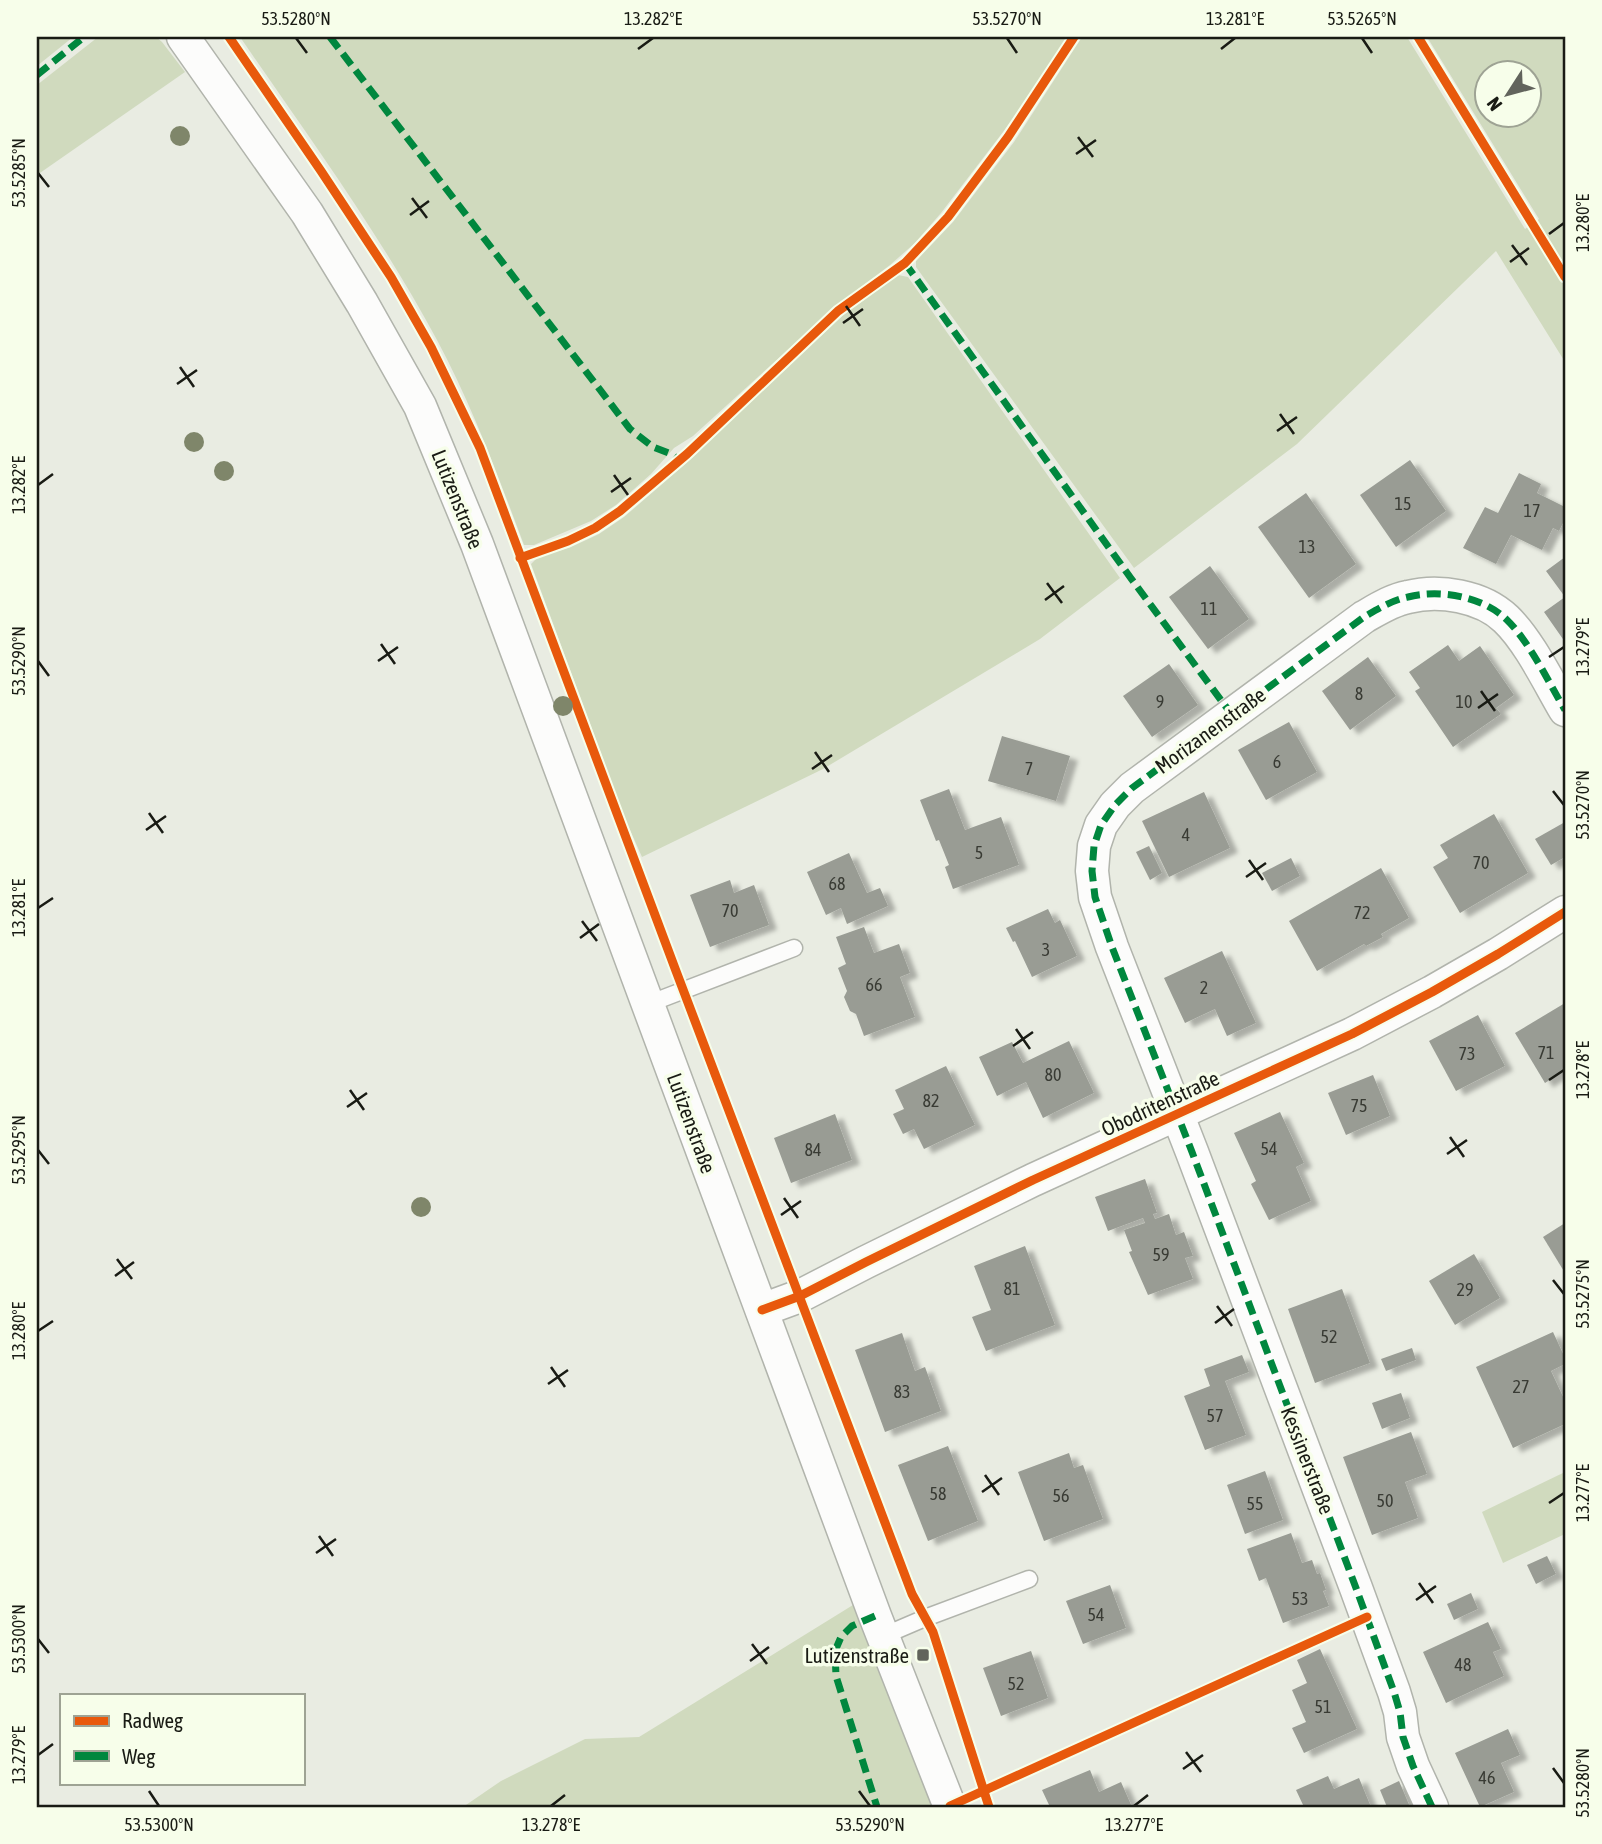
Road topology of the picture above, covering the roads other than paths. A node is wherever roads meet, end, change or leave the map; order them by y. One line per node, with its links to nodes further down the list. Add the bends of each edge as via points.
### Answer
1 (183, 37): 5 (street, Lutizenstraße, via 307,212 420,406 477,544)
2 (1565, 710): 6 (street, Morizanenstraße, via 1504,617 1482,603 1460,597 1409,596 1364,617 1115,805 1094,846 1095,897)
3 (1565, 912): 6 (street, Obodritenstraße, via 1443,986 1352,1034)
4 (794, 948): 5 (lane)
5 (648, 1004): 7 (street, Lutizenstraße)
6 (1178, 1115): 7 (street, Obodritenstraße); 11 (street, Kessinerstraße, via 1356,1588 1394,1692 1413,1766)
7 (762, 1310): 9 (street, Lutizenstraße)
8 (1028, 1579): 9 (lane)
9 (883, 1636): 10 (street, Lutizenstraße)
10 (950, 1807)
11 (1432, 1807)

